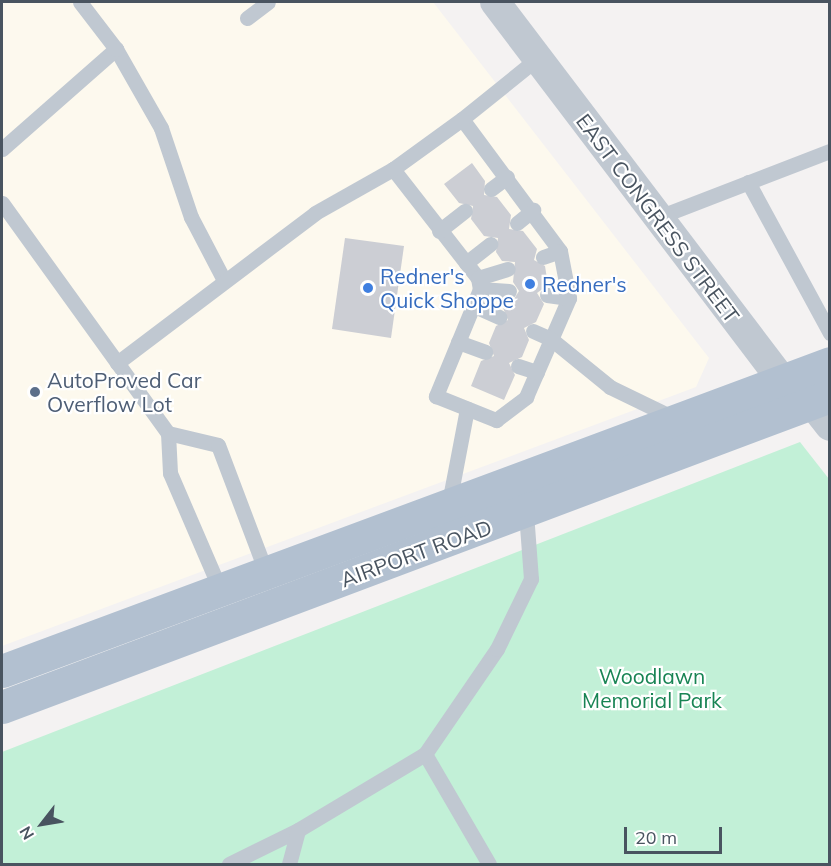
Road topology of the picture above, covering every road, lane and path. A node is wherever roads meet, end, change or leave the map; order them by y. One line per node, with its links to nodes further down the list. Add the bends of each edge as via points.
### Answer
1 (80, 2): 5 (lane)
2 (268, 2): 4 (lane)
3 (495, 2): 6 (street, EAST CONGRESS STREET)
4 (247, 18)
5 (116, 49): 8 (lane); 25 (lane, via 161,128 191,217)
6 (538, 58): 7 (lane); 17 (street, EAST CONGRESS STREET)
7 (462, 120): 10 (lane); 11 (lane)
8 (2, 149)
9 (830, 151): 12 (lane)
10 (393, 169): 19 (lane); 25 (lane, via 315,213)
11 (507, 177): 13 (lane); 15 (lane)
12 (748, 182): 17 (lane); 33 (lane)
13 (491, 189)
14 (2, 203): 37 (lane)
15 (533, 210): 18 (lane); 21 (lane)
16 (465, 211): 19 (lane)
17 (656, 218): 41 (street, EAST CONGRESS STREET)
18 (517, 223)
19 (439, 231): 23 (lane)
20 (490, 244): 23 (lane)
21 (560, 251): 22 (lane); 29 (lane)
22 (543, 257)
23 (466, 263): 26 (lane)
24 (508, 269): 26 (lane)
25 (224, 280): 37 (lane)
26 (479, 283): 27 (lane); 30 (lane)
27 (509, 291)
28 (547, 295): 29 (lane)
29 (569, 298): 34 (lane)
30 (472, 305): 31 (lane); 35 (lane)
31 (499, 317)
32 (532, 331): 34 (lane)
33 (830, 333)
34 (551, 339): 40 (lane); 44 (lane, via 610,387)
35 (458, 342): 36 (lane); 43 (lane, via 436,396)
36 (485, 352)
37 (117, 363): 45 (lane)
38 (830, 363): 41 (main road, AIRPORT ROAD)
39 (519, 366): 40 (lane)
40 (537, 372): 43 (lane, via 526,397 496,420)
41 (782, 380): 42 (street, EAST CONGRESS STREET); 44 (main road, AIRPORT ROAD)
42 (824, 408): 47 (main road, AIRPORT ROAD)
43 (467, 410): 46 (lane)
44 (676, 420): 46 (main road, AIRPORT ROAD)
45 (168, 433): 48 (lane, via 218,445); 49 (lane, via 170,473)
46 (448, 504): 48 (main road, AIRPORT ROAD)
47 (526, 512): 51 (main road, AIRPORT ROAD); 52 (lane, via 531,579 497,649)
48 (266, 572): 49 (main road, AIRPORT ROAD)
49 (220, 589): 50 (main road, AIRPORT ROAD)
50 (2, 671)
51 (2, 707)
52 (425, 754): 53 (lane); 56 (lane)
53 (298, 830): 54 (lane); 55 (lane)
54 (229, 864)
55 (290, 864)
56 (489, 864)

